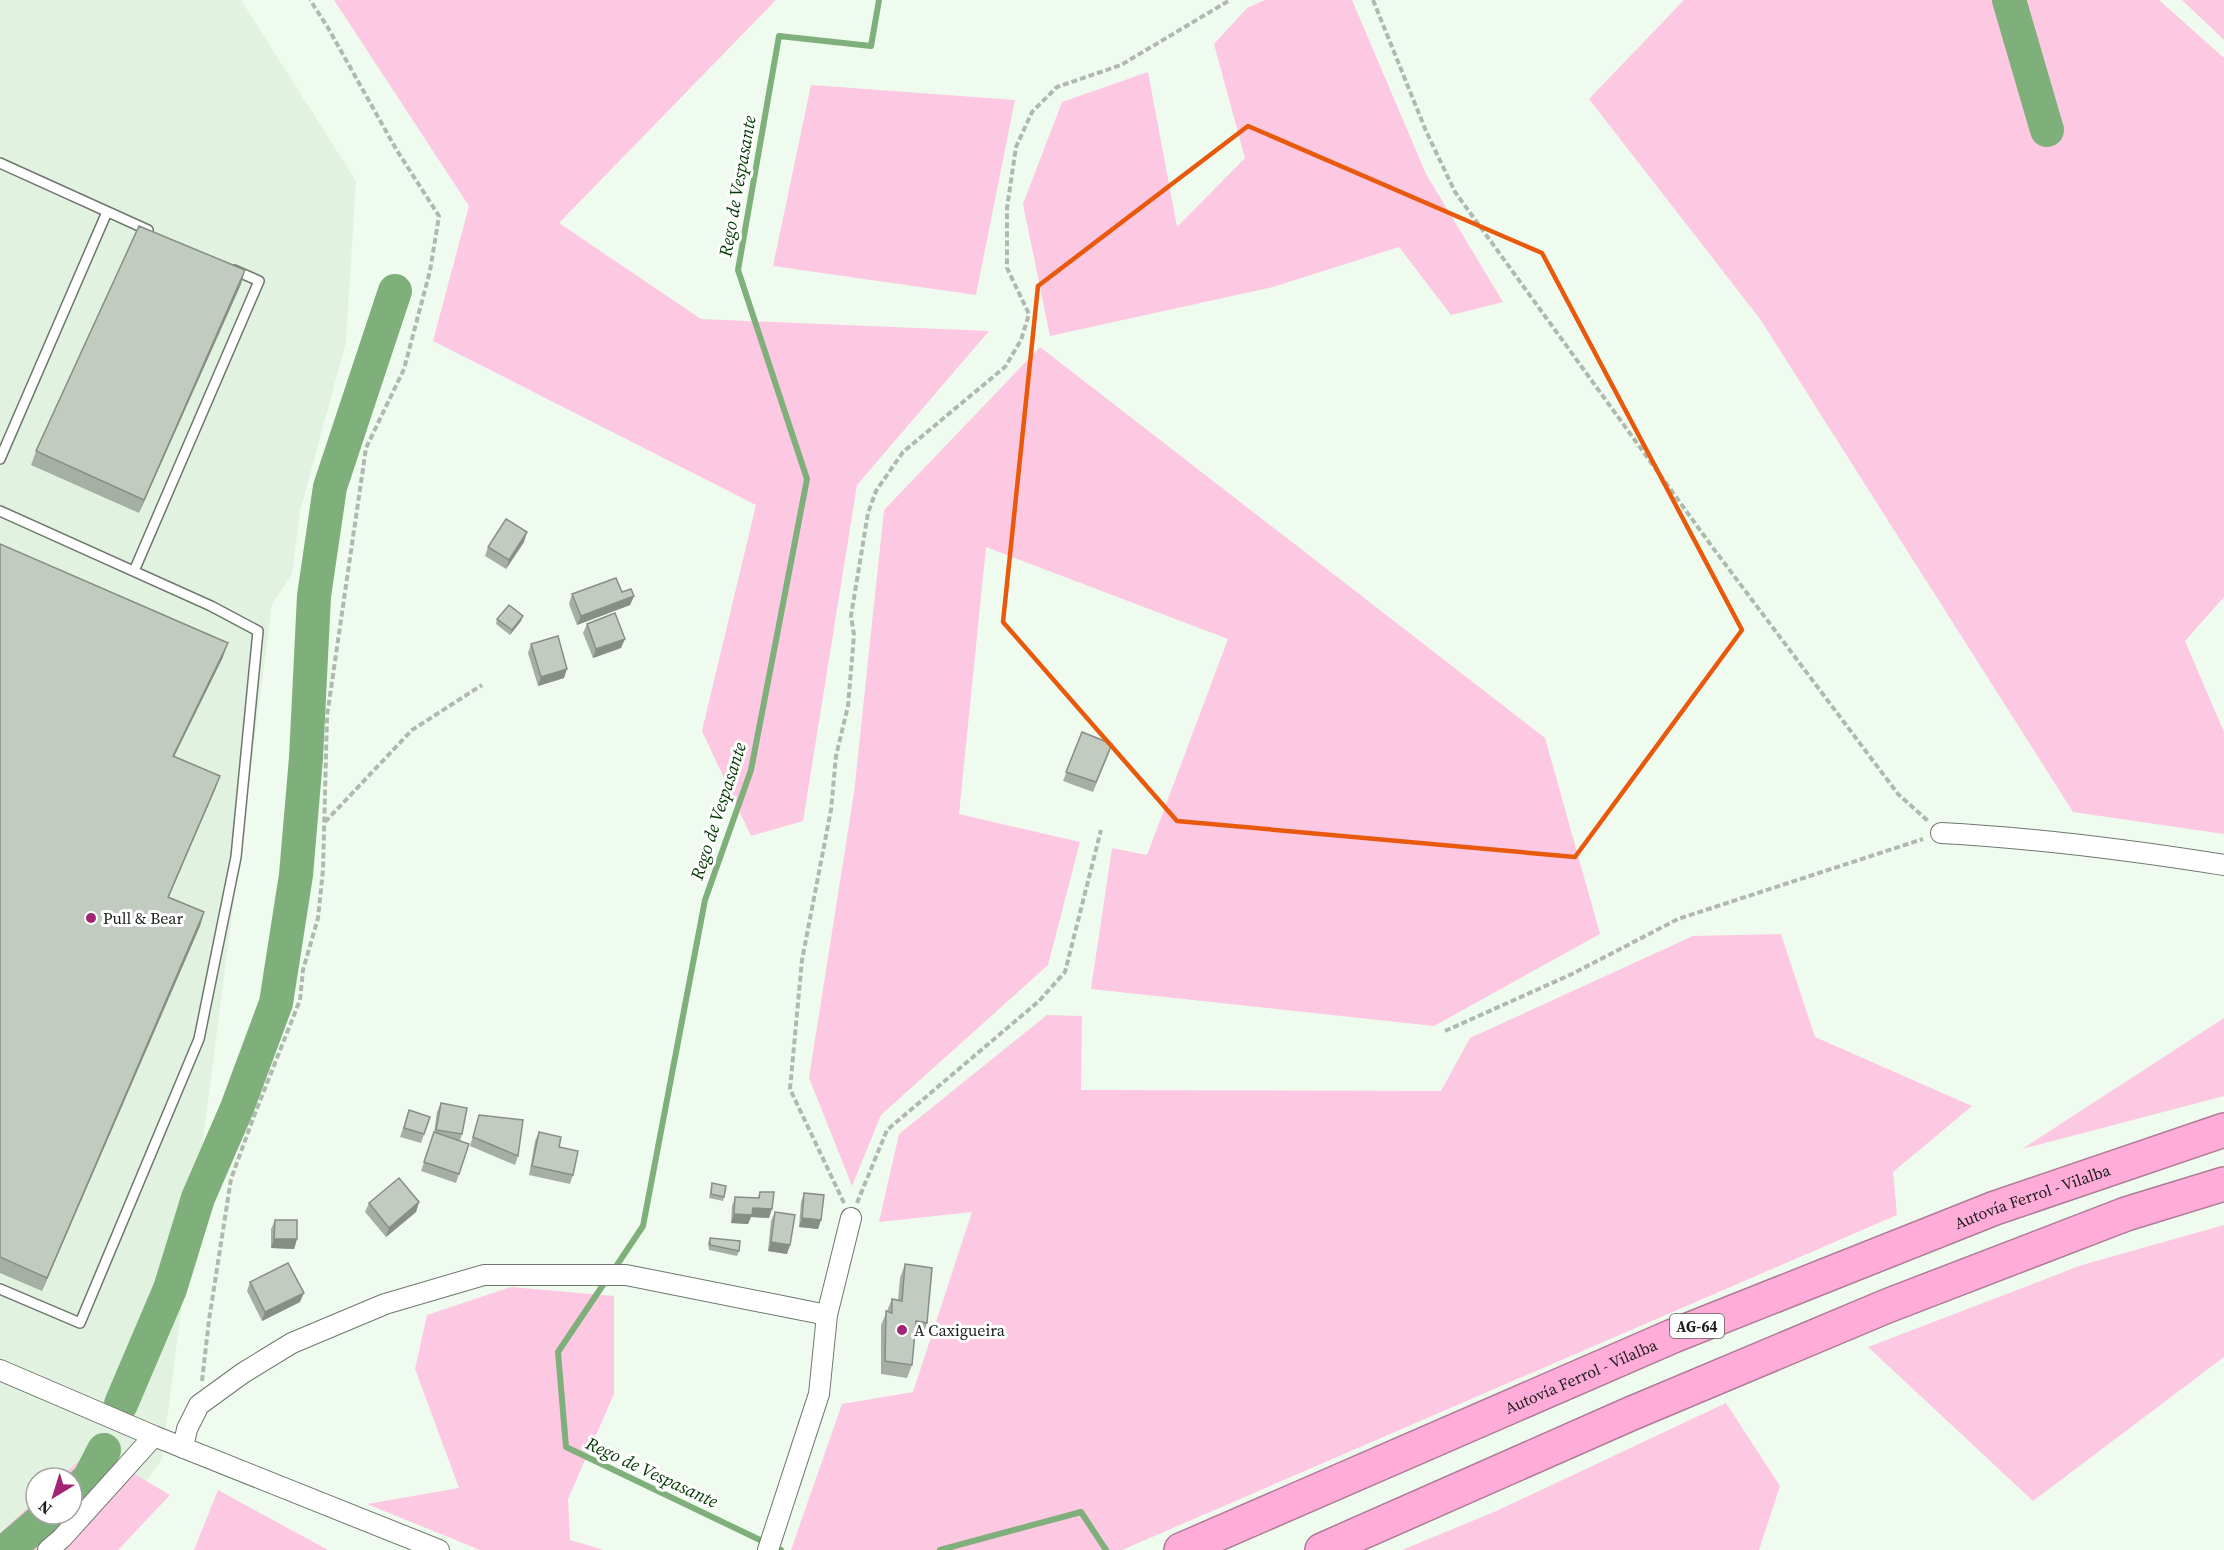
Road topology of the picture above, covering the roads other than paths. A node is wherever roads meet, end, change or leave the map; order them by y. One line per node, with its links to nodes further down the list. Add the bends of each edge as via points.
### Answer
1 (0, 163): 2 (lane)
2 (107, 212): 3 (lane); 5 (lane)
3 (161, 237)
4 (226, 266): 7 (lane, via 259,281)
5 (0, 459)
6 (0, 511): 7 (lane)
7 (134, 571): 13 (lane, via 258,631 236,857 199,1039 80,1323)
8 (1941, 833): 9 (street, via 2113,848)
9 (2224, 865)
10 (2224, 1130): 21 (highway, Autovía Ferrol - Vilalba / AG-64, via 1995,1208 1673,1336)
11 (2224, 1185): 22 (highway, via 2126,1214 1887,1306)
12 (851, 1218): 14 (street)
13 (0, 1289)
14 (827, 1315): 17 (street, via 626,1275 484,1275 385,1304 292,1343 199,1405); 20 (street, via 819,1394)
15 (0, 1370): 16 (street)
16 (154, 1436): 17 (street); 18 (street)
17 (183, 1448): 19 (street)
18 (48, 1550)
19 (439, 1550)
20 (768, 1550)
21 (1181, 1550)
22 (1322, 1550)

